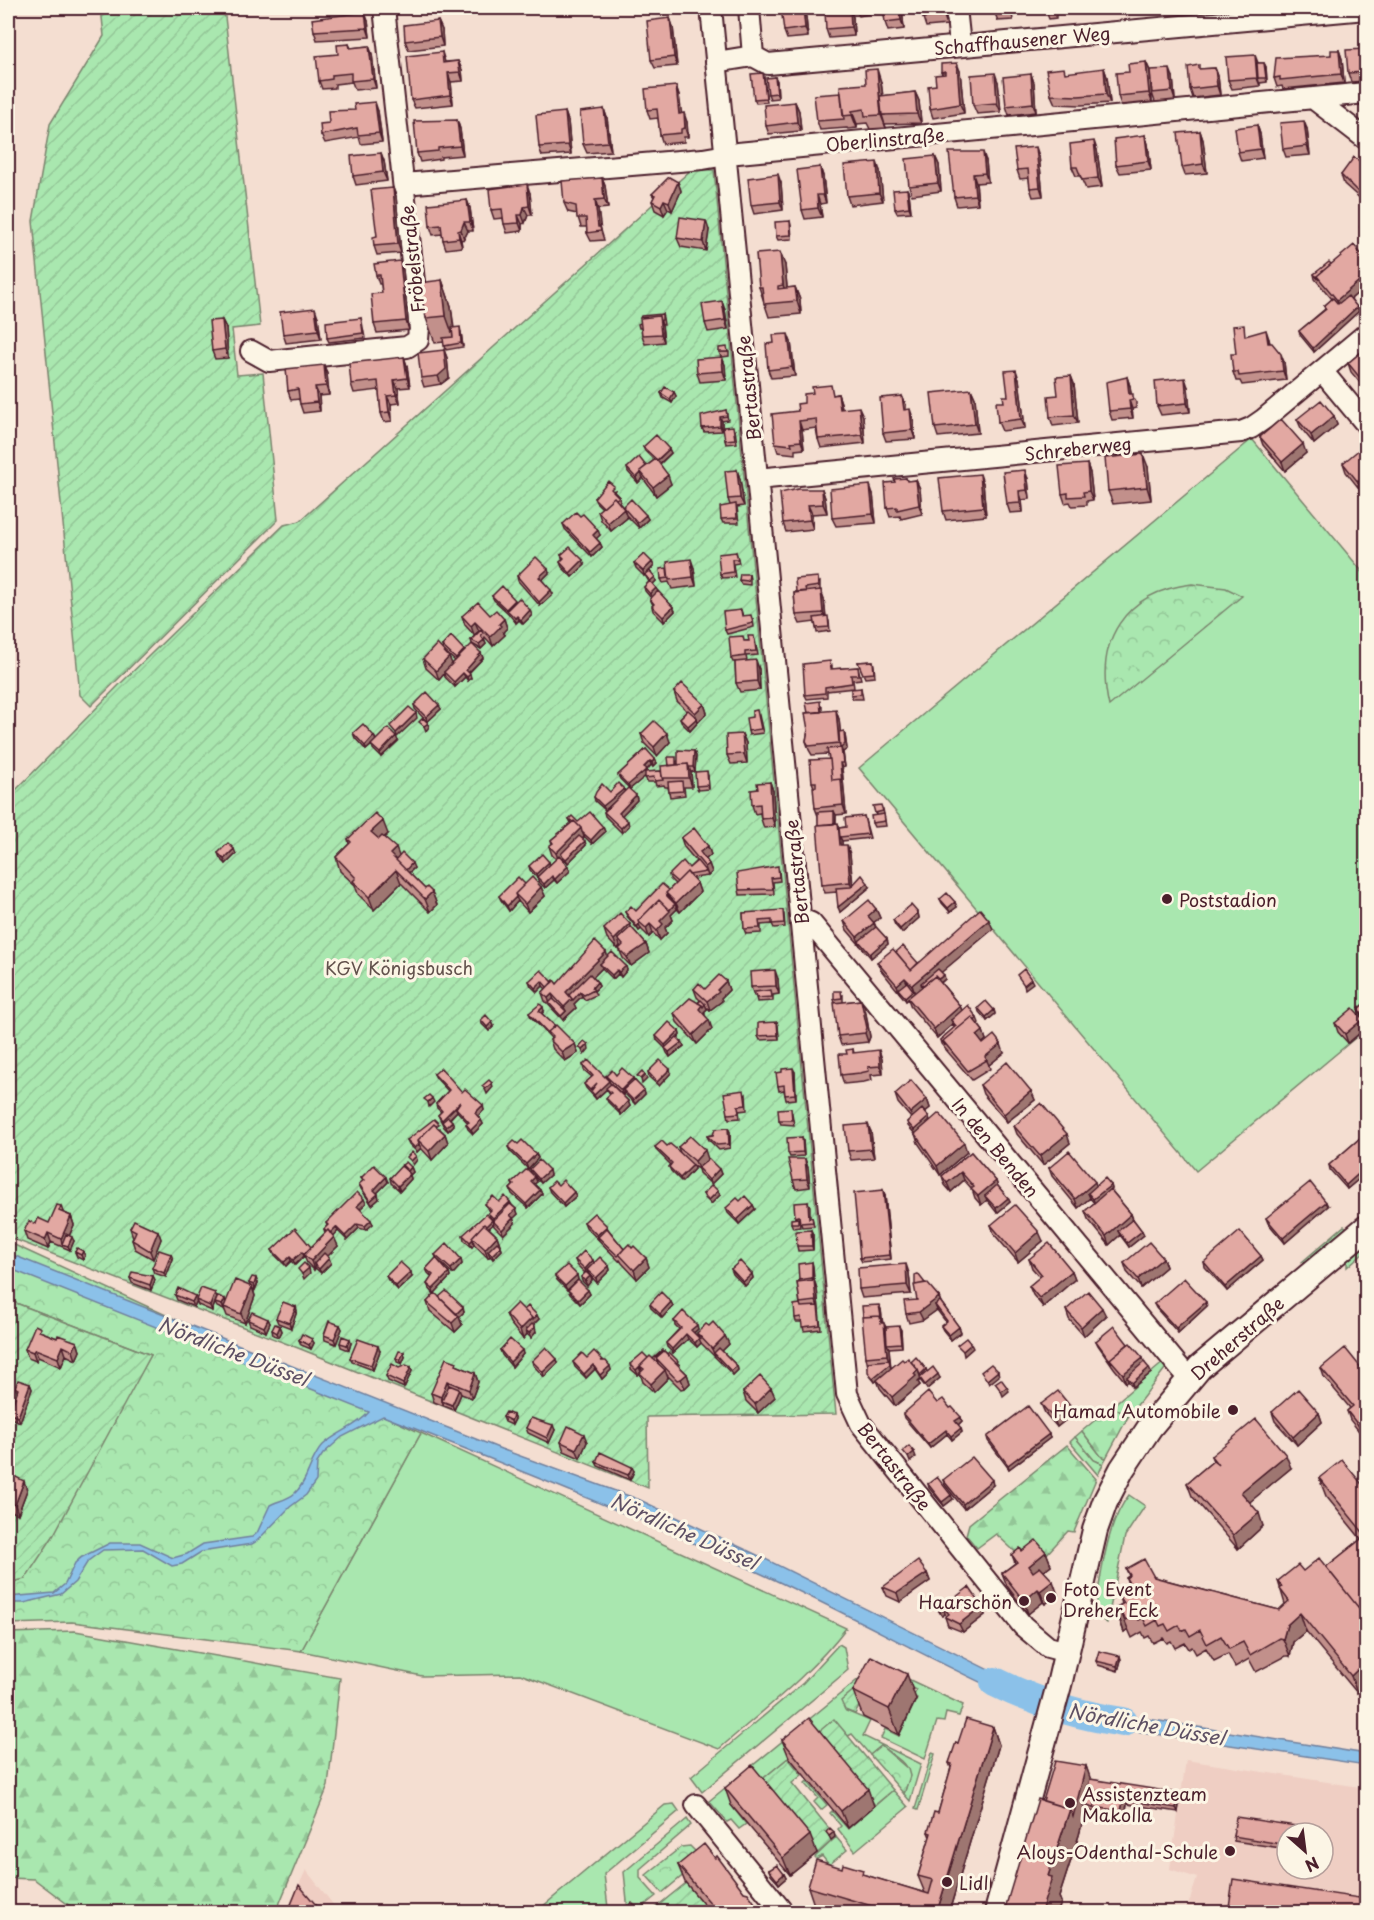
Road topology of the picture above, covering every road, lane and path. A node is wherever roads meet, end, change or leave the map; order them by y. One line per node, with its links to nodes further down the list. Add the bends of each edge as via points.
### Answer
1 (384, 8): 14 (street, Fröbelstraße)
2 (711, 8): 9 (street, Bertastraße)
3 (749, 8): 8 (street)
4 (957, 8): 7 (street)
5 (1366, 9): 6 (street, Schaffhausener Weg)
6 (1189, 16): 7 (street, Schaffhausener Weg)
7 (960, 45): 8 (street, Schaffhausener Weg, via 768,63)
8 (753, 56): 9 (street, Schaffhausener Weg)
9 (716, 62): 13 (street, Bertastraße)
10 (1366, 93): 11 (street, Oberlinstraße)
11 (1314, 99): 12 (street); 13 (street, Oberlinstraße)
12 (1366, 139)
13 (725, 155): 14 (street, Oberlinstraße); 19 (street, Bertastraße)
14 (404, 184): 16 (street, Fröbelstraße, via 418,340 407,347 269,361)
15 (1366, 334): 17 (street, Schreberweg)
16 (251, 351)
17 (1322, 371): 18 (street); 19 (street, Schreberweg, via 1251,429 1241,432)
18 (1366, 424)
19 (757, 479): 20 (street, Bertastraße)
20 (801, 919): 22 (street, In den Benden, via 811,923); 23 (street, Bertastraße, via 847,1395 861,1424 1018,1620 1040,1642)
21 (1366, 1228): 22 (main road, Dreherstraße)
22 (1189, 1379): 23 (main road, Dreherstraße, via 1145,1434 1105,1502)
23 (1066, 1652): 26 (main road, Dreherstraße)
24 (696, 1805): 25 (street)
25 (783, 1912)
26 (997, 1912)

